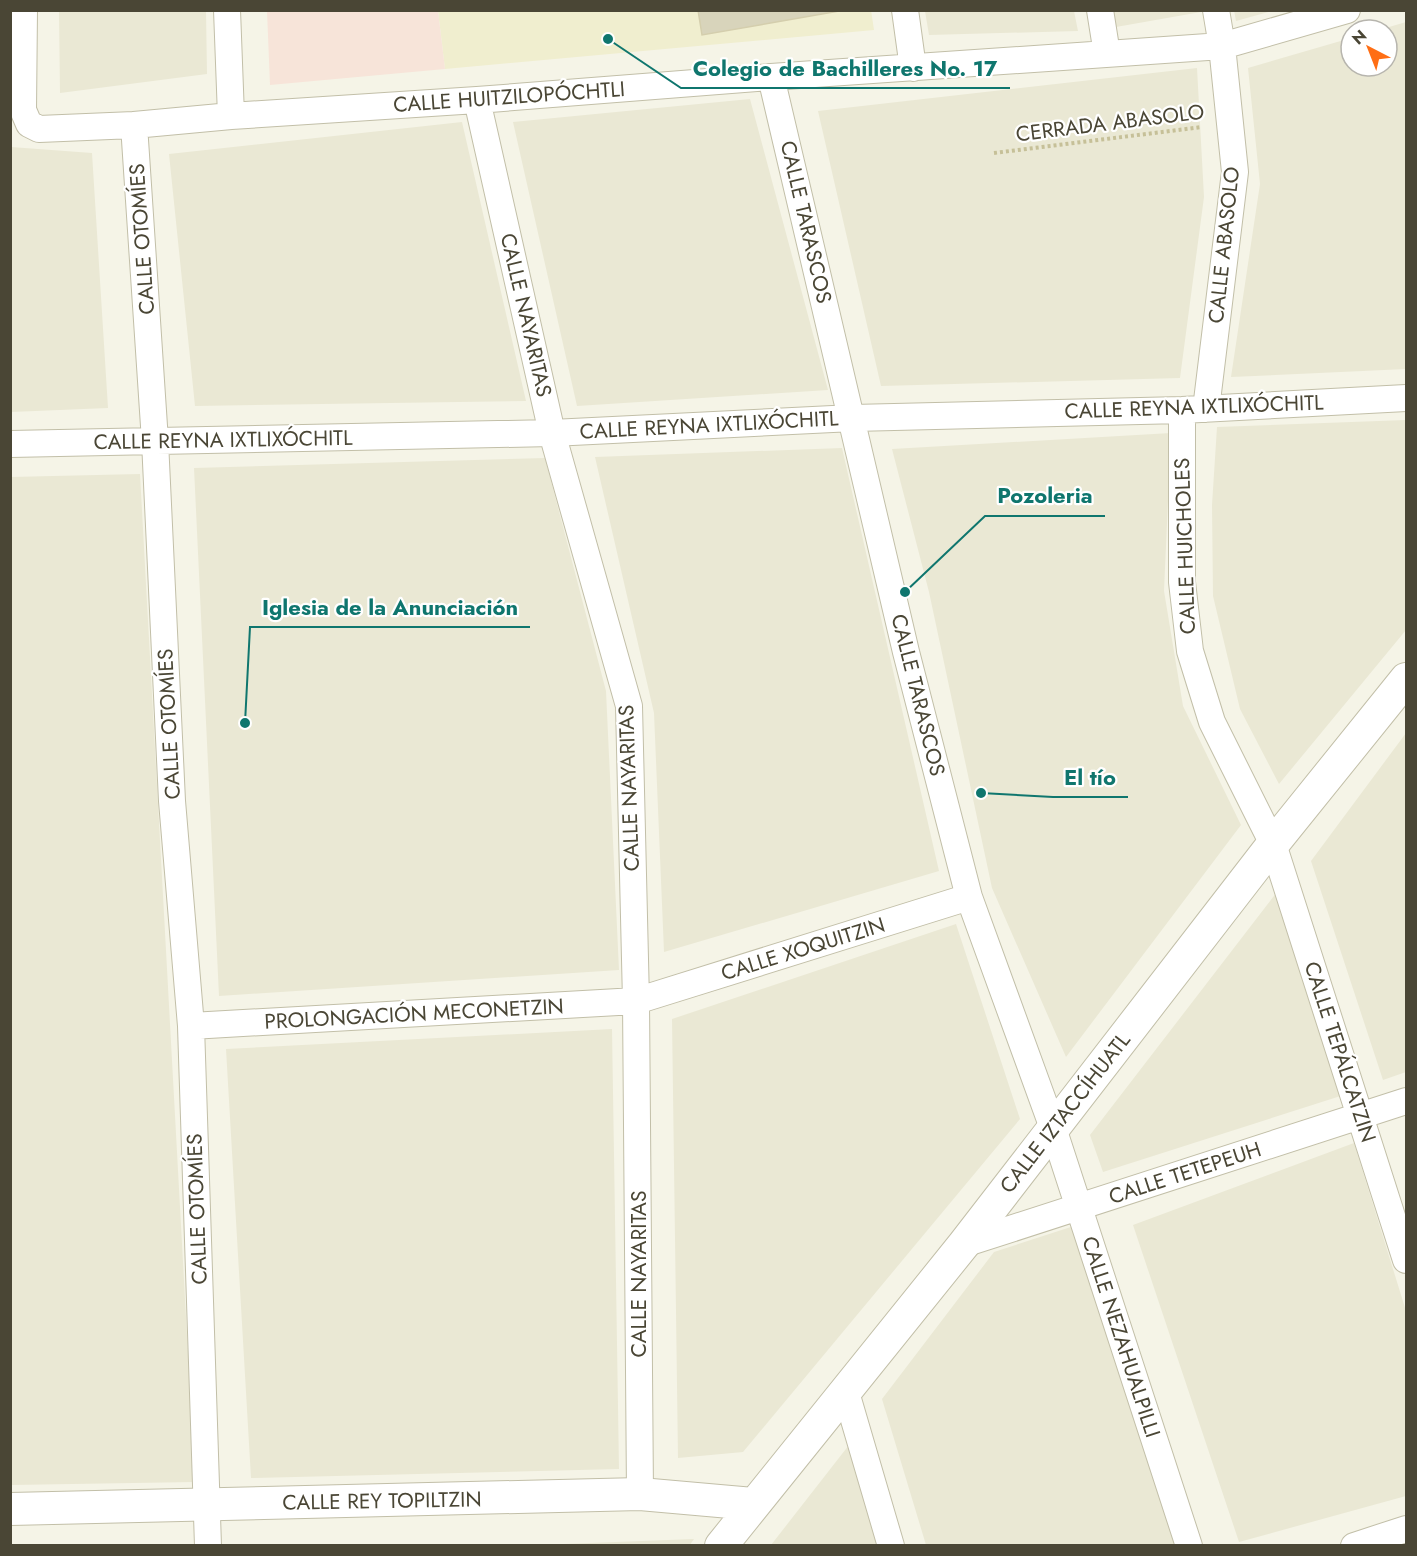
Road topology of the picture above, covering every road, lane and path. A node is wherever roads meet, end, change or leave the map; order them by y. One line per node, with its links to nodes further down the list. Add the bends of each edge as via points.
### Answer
1 (24, 10): 14 (street, via 23,110 29,124 39,129)
2 (227, 10): 12 (street)
3 (905, 10): 9 (street)
4 (1100, 10): 8 (street)
5 (1216, 10): 7 (street, CALLE ABASOLO)
6 (1347, 10): 7 (street, CALLE HUITZILOPÓCHTLI)
7 (1222, 45): 8 (street, CALLE HUITZILOPÓCHTLI); 13 (street, CALLE ABASOLO)
8 (1107, 54): 9 (street, CALLE HUITZILOPÓCHTLI)
9 (913, 68): 10 (street, CALLE HUITZILOPÓCHTLI)
10 (771, 77): 11 (street, CALLE HUITZILOPÓCHTLI); 18 (street, CALLE TARASCOS)
11 (477, 100): 12 (street, CALLE HUITZILOPÓCHTLI); 19 (street, CALLE NAYARITAS)
12 (231, 116): 14 (street, CALLE HUITZILOPÓCHTLI)
13 (1229, 123): 15 (path, CERRADA ABASOLO); 17 (street, CALLE ABASOLO, via 1235,172)
14 (134, 125): 20 (street, CALLE OTOMÍES)
15 (994, 153)
16 (1407, 398): 17 (street, CALLE REYNA IXTLIXÓCHITL)
17 (1194, 409): 18 (street, CALLE REYNA IXTLIXÓCHITL); 23 (street, CALLE HUICHOLES, via 1182,582 1190,651 1212,722)
18 (853, 418): 19 (street, CALLE REYNA IXTLIXÓCHITL); 24 (street, CALLE TARASCOS, via 906,652)
19 (552, 433): 20 (street, CALLE REYNA IXTLIXÓCHITL); 25 (street, CALLE NAYARITAS, via 629,706)
20 (155, 441): 21 (street, CALLE REYNA IXTLIXÓCHITL); 26 (street, CALLE OTOMÍES, via 172,801)
21 (10, 444)
22 (1407, 679): 23 (street, CALLE IZTACCÍHUATL)
23 (1273, 844): 28 (street, CALLE TEPÁLCATZIN); 29 (street, CALLE IZTACCÍHUATL)
24 (969, 897): 25 (street, CALLE XOQUITZIN); 29 (street, CALLE TARASCOS)
25 (636, 1001): 26 (street, PROLONGACIÓN MECONETZIN); 34 (street, CALLE NAYARITAS)
26 (191, 1026): 36 (street, CALLE OTOMÍES)
27 (1407, 1101): 28 (street, CALLE TETEPEUH)
28 (1360, 1115): 30 (street, CALLE TETEPEUH); 32 (street, CALLE TEPÁLCATZIN)
29 (1053, 1128): 30 (street, CALLE NEZAHUALPILLI); 31 (street, CALLE IZTACCÍHUATL)
30 (1079, 1208): 31 (street, CALLE TETEPEUH); 42 (street, CALLE NEZAHUALPILLI)
31 (964, 1244): 33 (street, CALLE IZTACCÍHUATL)
32 (1407, 1260)
33 (845, 1389): 35 (street, CALLE IZTACCÍHUATL); 41 (street)
34 (640, 1494): 35 (street, CALLE REY TOPILTZIN); 36 (street, CALLE REY TOPILTZIN)
35 (753, 1504): 40 (street, CALLE IZTACCÍHUATL)
36 (206, 1505): 37 (street, CALLE REY TOPILTZIN); 39 (street, CALLE OTOMÍES)
37 (10, 1509)
38 (1407, 1528): 43 (street)
39 (208, 1545)
40 (721, 1545)
41 (891, 1545)
42 (1189, 1545)
43 (1354, 1545)

